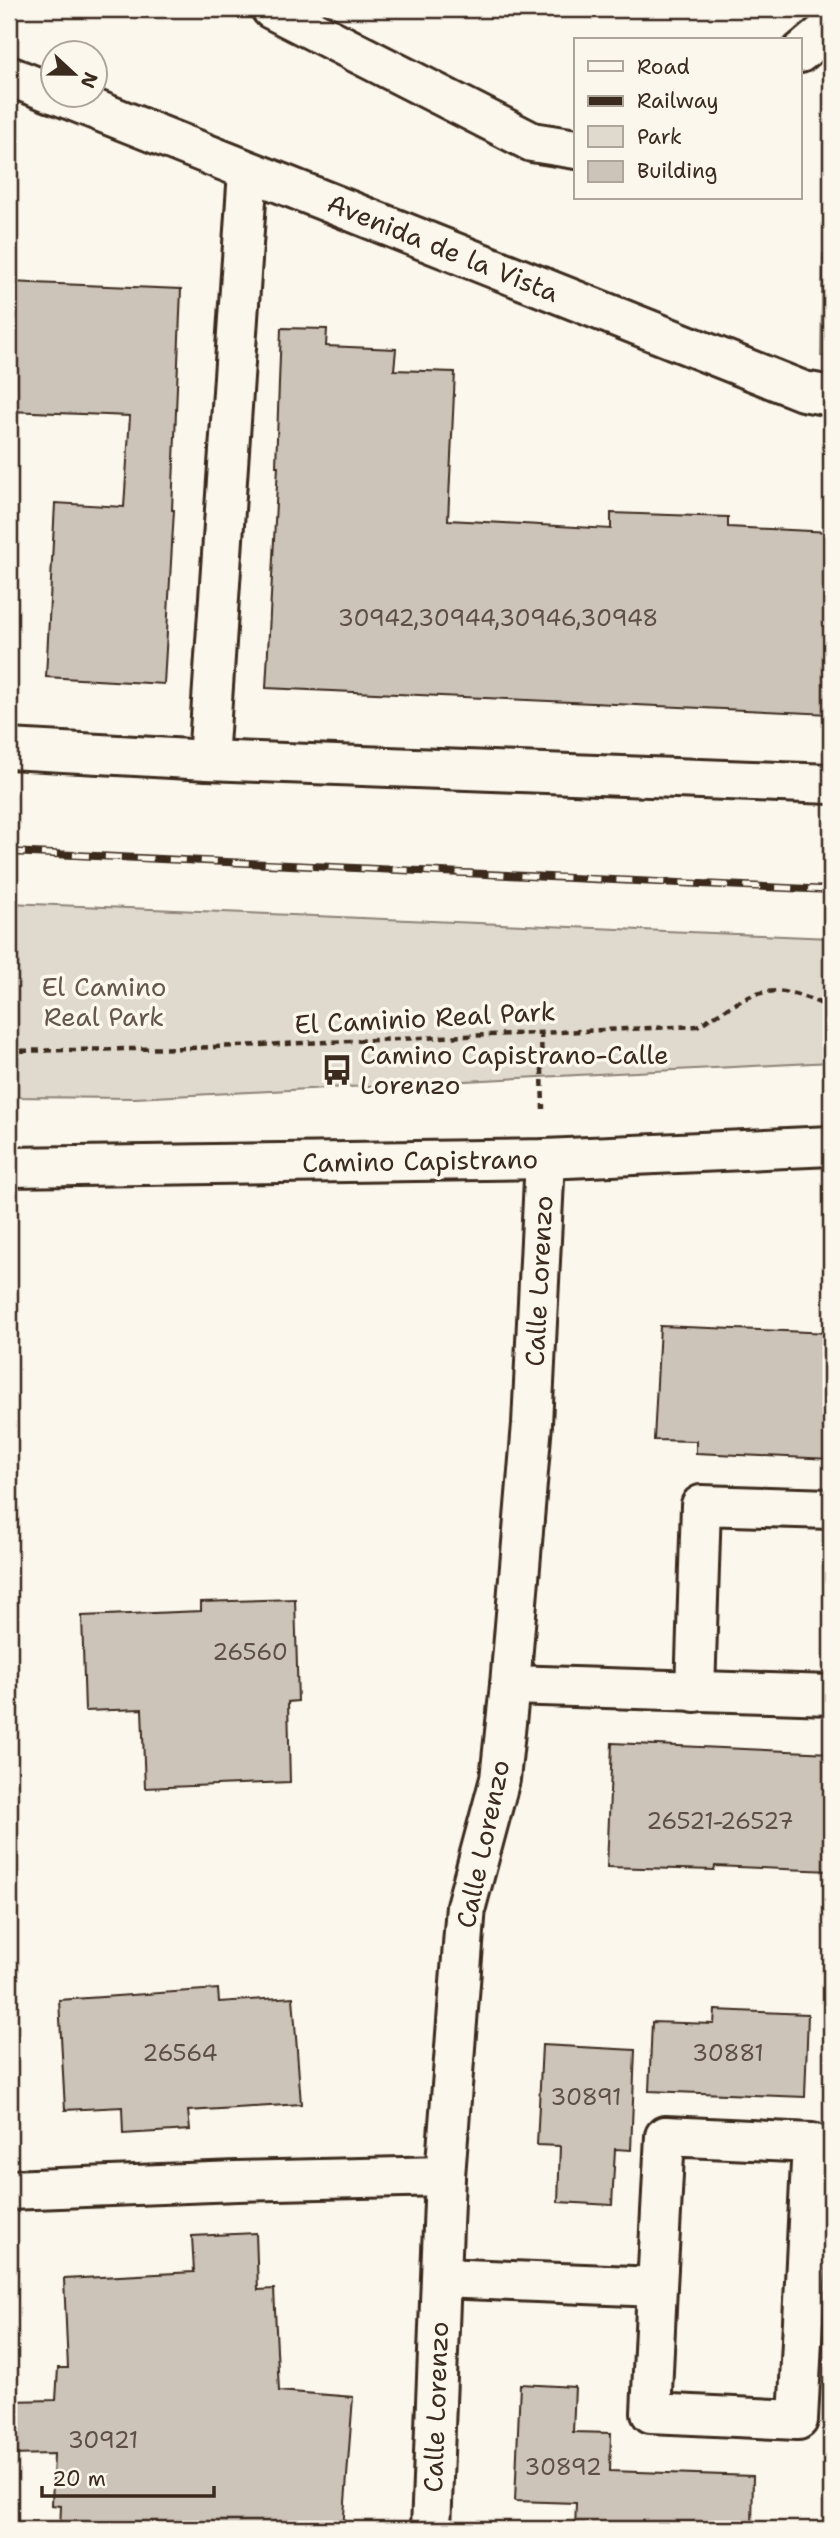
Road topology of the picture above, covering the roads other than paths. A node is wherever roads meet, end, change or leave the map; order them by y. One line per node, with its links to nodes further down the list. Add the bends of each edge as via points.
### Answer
1 (271, 9): 7 (street, via 532,142)
2 (831, 27): 3 (street)
3 (802, 51)
4 (9, 76): 5 (street, Avenida de la Vista)
5 (38, 88)
6 (89, 108): 8 (street, Avenida de la Vista)
7 (574, 149)
8 (248, 171): 9 (street, Avenida de la Vista, via 803,391); 11 (street)
9 (831, 396)
10 (9, 749): 11 (street)
11 (208, 760): 12 (street)
12 (831, 785)
13 (831, 1146): 14 (street, Camino Capistrano)
14 (545, 1159): 15 (street, Camino Capistrano); 17 (street, Calle Lorenzo, via 532,1424)
15 (9, 1167)
16 (831, 1509): 18 (street, via 701,1505)
17 (510, 1685): 18 (street); 20 (street, Calle Lorenzo, via 499,1779 466,1906)
18 (695, 1692): 19 (street)
19 (831, 1695)
20 (445, 2176): 21 (street); 22 (street, Calle Lorenzo)
21 (9, 2190)
22 (442, 2278): 23 (street); 24 (street, Calle Lorenzo)
23 (657, 2287): 23 (street, via 651,2413 799,2420 812,2143 665,2136)
24 (431, 2529)

